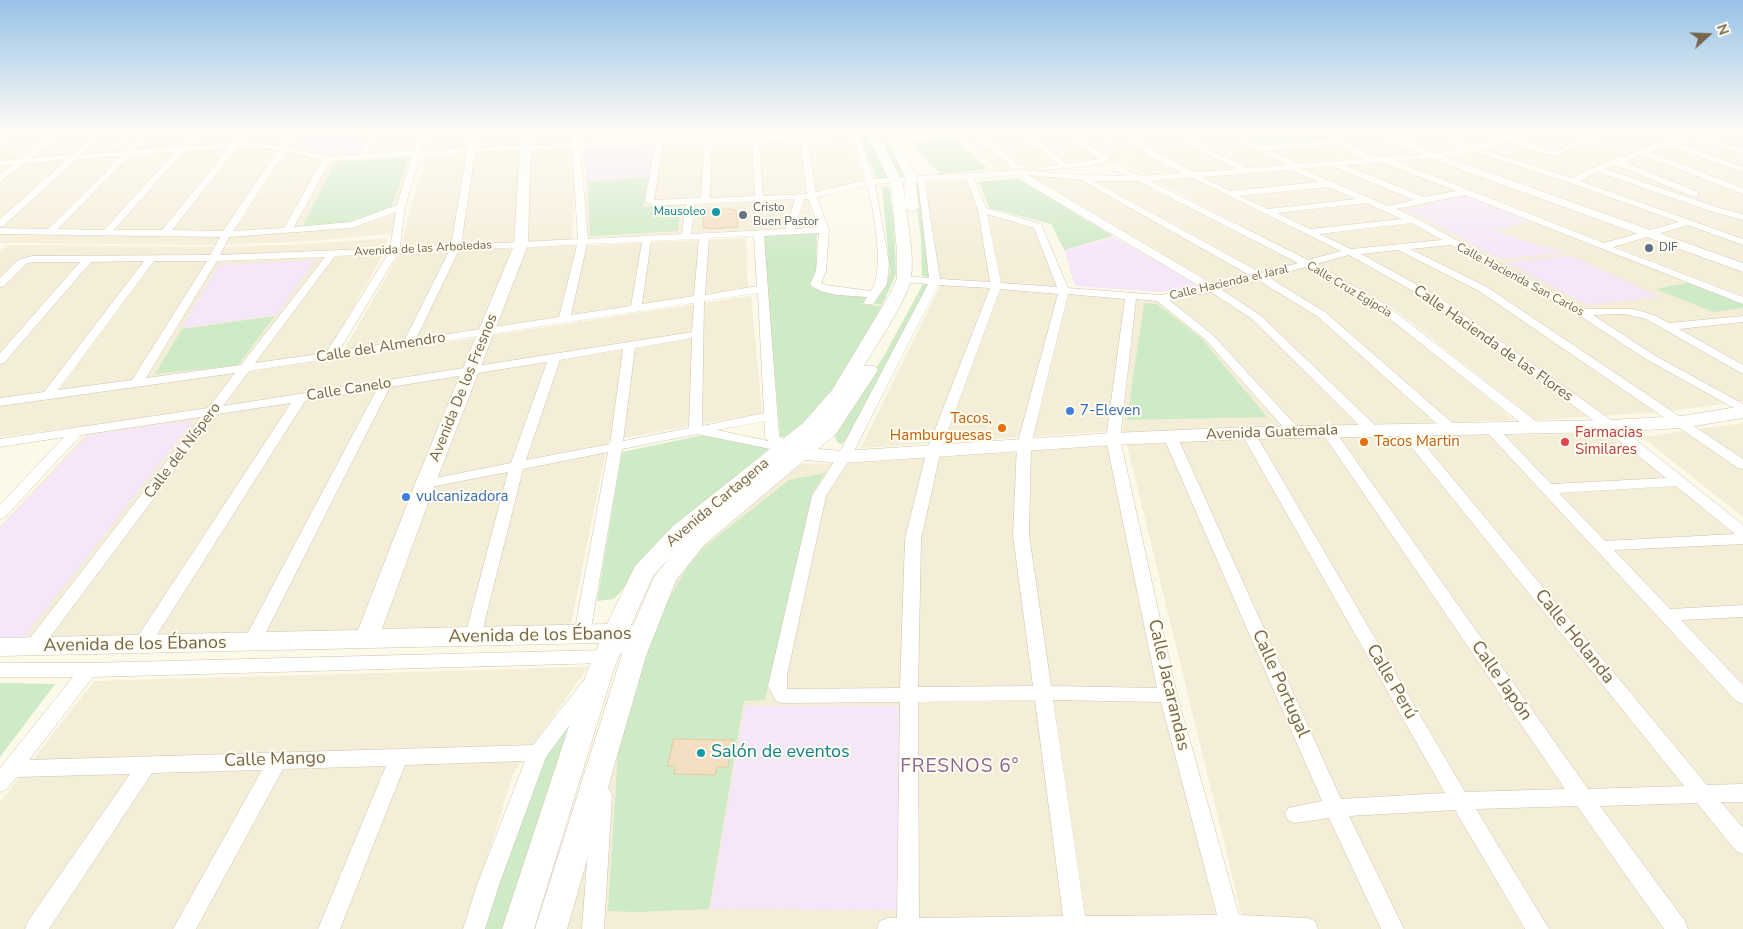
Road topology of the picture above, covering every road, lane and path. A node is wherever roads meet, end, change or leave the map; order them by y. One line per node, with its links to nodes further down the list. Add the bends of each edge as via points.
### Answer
1 (55, 173): 58 (street)
2 (107, 173): 61 (street)
3 (160, 173): 64 (street)
4 (213, 173): 66 (street)
5 (266, 173): 69 (street)
6 (319, 173): 62 (street)
7 (409, 173): 51 (street)
8 (467, 173): 78 (street)
9 (524, 173): 76 (street, Avenida De los Fresnos)
10 (577, 173): 73 (street)
11 (654, 173): 50 (street, via 649,201)
12 (706, 173): 49 (street)
13 (757, 173): 45 (street)
14 (809, 173): 46 (street)
15 (867, 173): 39 (street)
16 (901, 173): 38 (street, Avenida Cartagena)
17 (904, 173): 38 (street, Avenida Cartagena)
18 (1002, 173): 34 (street)
19 (1024, 173): 94 (street, via 1027,180)
20 (1043, 173): 35 (street)
21 (1129, 173): 36 (street, Calle Cruz Egipcia)
22 (1188, 173): 33 (street, Calle Hacienda de las Flores)
23 (1222, 173): 33 (street)
24 (1307, 173): 40 (street, Calle Hacienda San Carlos)
25 (1357, 173): 48 (street)
26 (1414, 173): 42 (street)
27 (1481, 173): 68 (street)
28 (1549, 173): 37 (street)
29 (1588, 173): 37 (street)
30 (1610, 173): 55 (street, via 1716,210)
31 (1644, 173): 55 (street)
32 (1697, 173): 41 (street)
33 (1193, 176): 36 (street); 43 (street, Calle Hacienda de las Flores)
34 (969, 177): 38 (street); 53 (street)
35 (1082, 178): 36 (street); 88 (street)
36 (1140, 179): 86 (street, Calle Cruz Egipcia)
37 (1573, 181): 57 (street)
38 (907, 182): 39 (street); 89 (street, Avenida Cartagena, via 917,256); 90 (street)
39 (870, 184): 46 (street); 59 (street, via 884,263 882,284 871,299 815,284 821,271)
40 (1328, 184): 43 (street); 47 (street, Calle Hacienda San Carlos)
41 (1743, 191)
42 (1468, 192): 48 (street); 77 (street)
43 (1229, 194): 54 (street, Calle Hacienda de las Flores)
44 (800, 197): 45 (street); 46 (street); 63 (street)
45 (759, 198): 49 (street)
46 (814, 199): 59 (street)
47 (1366, 200): 52 (street, Calle Hacienda San Carlos); 54 (street)
48 (1423, 200): 52 (street)
49 (705, 201): 50 (street)
50 (691, 202): 70 (street)
51 (400, 207): 62 (street, via 352,225); 80 (street)
52 (1387, 208): 56 (street, Calle Hacienda San Carlos)
53 (982, 210): 92 (street); 95 (street, via 1038,226)
54 (1265, 212): 65 (street, Calle Hacienda de las Flores)
55 (1743, 215)
56 (1412, 220): 65 (street); 74 (street, Calle Hacienda San Carlos)
57 (1689, 222): 68 (street); 75 (street)
58 (0, 224)
59 (824, 230): 63 (street, Avenida de las Arboledas)
60 (0, 231): 61 (street)
61 (51, 231): 64 (street)
62 (287, 231): 69 (street)
63 (790, 231): 67 (street, Avenida de las Arboledas)
64 (108, 232): 66 (street)
65 (1309, 232): 81 (street, Calle Hacienda de las Flores)
66 (166, 233): 69 (street)
67 (759, 233): 71 (street, Avenida de las Arboledas); 93 (street)
68 (1648, 233): 77 (street); 87 (street)
69 (226, 234): 84 (street)
70 (686, 236): 71 (street, Avenida de las Arboledas); 72 (street, Avenida de las Arboledas)
71 (704, 236): 98 (street)
72 (647, 238): 73 (street, Avenida de las Arboledas); 100 (street)
73 (583, 241): 76 (street, Avenida de las Arboledas); 103 (street)
74 (1451, 242): 79 (street, Calle Hacienda el Jaral); 101 (street, Calle Hacienda San Carlos)
75 (1743, 242)
76 (521, 245): 78 (street, Avenida de las Arboledas); 105 (street, Avenida De los Fresnos)
77 (1605, 246): 99 (street)
78 (456, 247): 80 (street, Avenida de las Arboledas); 107 (street)
79 (1401, 248): 81 (street, Calle Hacienda el Jaral); 125 (street, via 1483,290)
80 (395, 250): 82 (street, Avenida de las Arboledas); 109 (street)
81 (1350, 252): 86 (street, Calle Hacienda el Jaral); 126 (street, Calle Hacienda de las Flores, via 1435,299)
82 (332, 254): 84 (street, Avenida de las Arboledas); 114 (street, Calle del Níspero)
83 (88, 259): 85 (street, Avenida de las Arboledas); 91 (street, Avenida de las Arboledas, via 32,259 22,262); 112 (street)
84 (213, 259): 85 (street, Avenida de las Arboledas); 117 (street)
85 (151, 260): 119 (street)
86 (1308, 264): 88 (street, Calle Hacienda el Jaral); 128 (street, Calle Cruz Egipcia, via 1379,305)
87 (1743, 268)
88 (1259, 276): 94 (street, Calle Hacienda el Jaral); 129 (street, via 1321,314)
89 (910, 279): 90 (street, Calle Hacienda el Jaral); 143 (street, Avenida Cartagena, via 912,294 854,395 829,430)
90 (935, 280): 92 (street, Calle Hacienda el Jaral); 144 (street)
91 (0, 284)
92 (996, 286): 95 (street, Calle Hacienda el Jaral); 142 (street)
93 (761, 289): 98 (street, Calle del Almendro); 124 (street)
94 (1213, 289): 97 (street, Calle Hacienda el Jaral); 131 (street, via 1256,317)
95 (1064, 291): 96 (street, Calle Hacienda el Jaral); 140 (street)
96 (1131, 297): 97 (street, Calle Hacienda el Jaral); 138 (street, Calle Jacarandas)
97 (1160, 298): 135 (street, via 1209,337)
98 (699, 300): 100 (street, Calle del Almendro); 106 (street)
99 (1743, 301)
100 (636, 309): 103 (street, Calle del Almendro)
101 (1581, 312): 104 (street, via 1628,311 1650,317); 122 (street, Calle Hacienda San Carlos)
102 (1743, 319): 104 (street)
103 (564, 320): 105 (street, Calle del Almendro)
104 (1668, 327): 113 (street)
105 (486, 332): 107 (street, Calle del Almendro); 115 (street, Avenida De los Fresnos)
106 (698, 334): 108 (street, Calle Canelo); 130 (street)
107 (408, 344): 109 (street, Calle del Almendro)
108 (630, 344): 110 (street, Calle Canelo); 141 (street)
109 (330, 356): 114 (street, Calle del Almendro)
110 (555, 356): 115 (street, Calle Canelo); 145 (street)
111 (1743, 359): 113 (street)
112 (0, 360)
113 (1728, 361): 116 (street)
114 (244, 369): 117 (street, Calle del Almendro); 123 (street, Calle del Níspero)
115 (472, 370): 118 (street, Calle Canelo); 148 (street, Avenida De los Fresnos)
116 (1743, 370)
117 (137, 382): 119 (street, Calle del Almendro)
118 (386, 384): 120 (street, Calle Canelo); 160 (street)
119 (48, 395): 121 (street, Calle del Almendro)
120 (301, 398): 123 (street, Calle Canelo); 161 (street)
121 (0, 402)
122 (1743, 411): 125 (street, Avenida Guatemala)
123 (213, 412): 133 (street, Calle Canelo); 162 (street, Calle del Níspero)
124 (770, 416): 130 (street); 143 (street, via 772,437)
125 (1682, 422): 126 (street, Avenida Guatemala); 146 (street)
126 (1610, 426): 128 (street, Avenida Guatemala); 147 (street, Calle Hacienda de las Flores)
127 (1490, 428): 128 (street, Avenida Guatemala); 129 (street, Avenida Guatemala); 149 (street)
128 (1536, 428)
129 (1451, 429): 132 (street, Avenida Guatemala)
130 (695, 430): 141 (street); 143 (street)
131 (1372, 430): 132 (street, Avenida Guatemala); 134 (street, Avenida Guatemala)
132 (1405, 430): 178 (street, Calle Holanda)
133 (77, 431): 139 (street, Calle Canelo); 150 (street)
134 (1328, 431): 135 (street, Avenida Guatemala); 179 (street, Calle Japón)
135 (1295, 432): 136 (street, Avenida Guatemala)
136 (1248, 433): 137 (street, Avenida Guatemala); 180 (street, Calle Perú)
137 (1170, 436): 138 (street, Avenida Guatemala); 181 (street, Calle Portugal)
138 (1113, 439): 140 (street, Avenida Guatemala); 169 (street, Calle Jacarandas)
139 (0, 443)
140 (1024, 444): 142 (street, Avenida Guatemala); 167 (street, via 1020,535)
141 (616, 446): 145 (street); 156 (street)
142 (934, 450): 144 (street, Avenida Guatemala); 168 (street, via 913,539)
143 (793, 451): 144 (street, Avenida Guatemala); 157 (street, Avenida Cartagena, via 697,539 666,577); 164 (street, Avenida Cartagena, via 681,531 661,551 643,572)
144 (844, 457): 168 (street, via 819,496 777,686 782,696)
145 (517, 465): 148 (street); 158 (street)
146 (1743, 466)
147 (1678, 482): 149 (street); 151 (street, Calle Hacienda de las Flores)
148 (425, 484): 159 (street, Avenida De los Fresnos)
149 (1546, 489): 153 (street)
150 (0, 514)
151 (1743, 533)
152 (1743, 539): 153 (street)
153 (1600, 546): 155 (street)
154 (1743, 611): 155 (street)
155 (1666, 615): 170 (street)
156 (582, 634): 158 (street, Avenida de los Ébanos); 164 (street, Avenida de los Ébanos)
157 (641, 634): 164 (street, Avenida de los Ébanos); 171 (street, Avenida Cartagena)
158 (473, 636): 159 (street, Avenida de los Ébanos)
159 (366, 640): 160 (street, Avenida de los Ébanos)
160 (252, 642): 161 (street, Avenida de los Ébanos)
161 (142, 644): 162 (street, Avenida de los Ébanos)
162 (34, 647): 163 (street, Avenida de los Ébanos)
163 (0, 648)
164 (607, 654): 166 (street, Avenida de los Ébanos); 172 (street); 190 (street, Avenida Cartagena)
165 (0, 670): 166 (street, Avenida de los Ébanos)
166 (88, 670): 176 (street)
167 (1043, 693): 168 (street); 169 (street); 184 (street)
168 (909, 695): 194 (street)
169 (1168, 696): 185 (street, Calle Jacarandas)
170 (1743, 696)
171 (605, 750): 191 (street, Avenida Cartagena); 192 (street)
172 (538, 753): 173 (street, Calle Mango); 189 (street)
173 (399, 757): 174 (street, Calle Mango); 188 (street)
174 (278, 760): 175 (street, Calle Mango); 187 (street)
175 (146, 765): 176 (street, Calle Mango); 186 (street)
176 (6, 776)
177 (1743, 793): 178 (street)
178 (1702, 794): 179 (street); 183 (street, Calle Holanda)
179 (1582, 797): 180 (street); 198 (street, Calle Japón)
180 (1460, 801): 181 (street); 197 (street, Calle Perú)
181 (1335, 808): 182 (street); 196 (street, Calle Portugal)
182 (1295, 814)
183 (1743, 844)
184 (1076, 928): 185 (street); 194 (street)
185 (1231, 928): 195 (street)
186 (36, 929)
187 (184, 929)
188 (329, 929)
189 (474, 929)
190 (518, 929)
191 (551, 929)
192 (593, 929)
193 (888, 929): 194 (street)
194 (908, 929)
195 (1307, 929)
196 (1393, 929)
197 (1538, 929)
198 (1677, 929)

